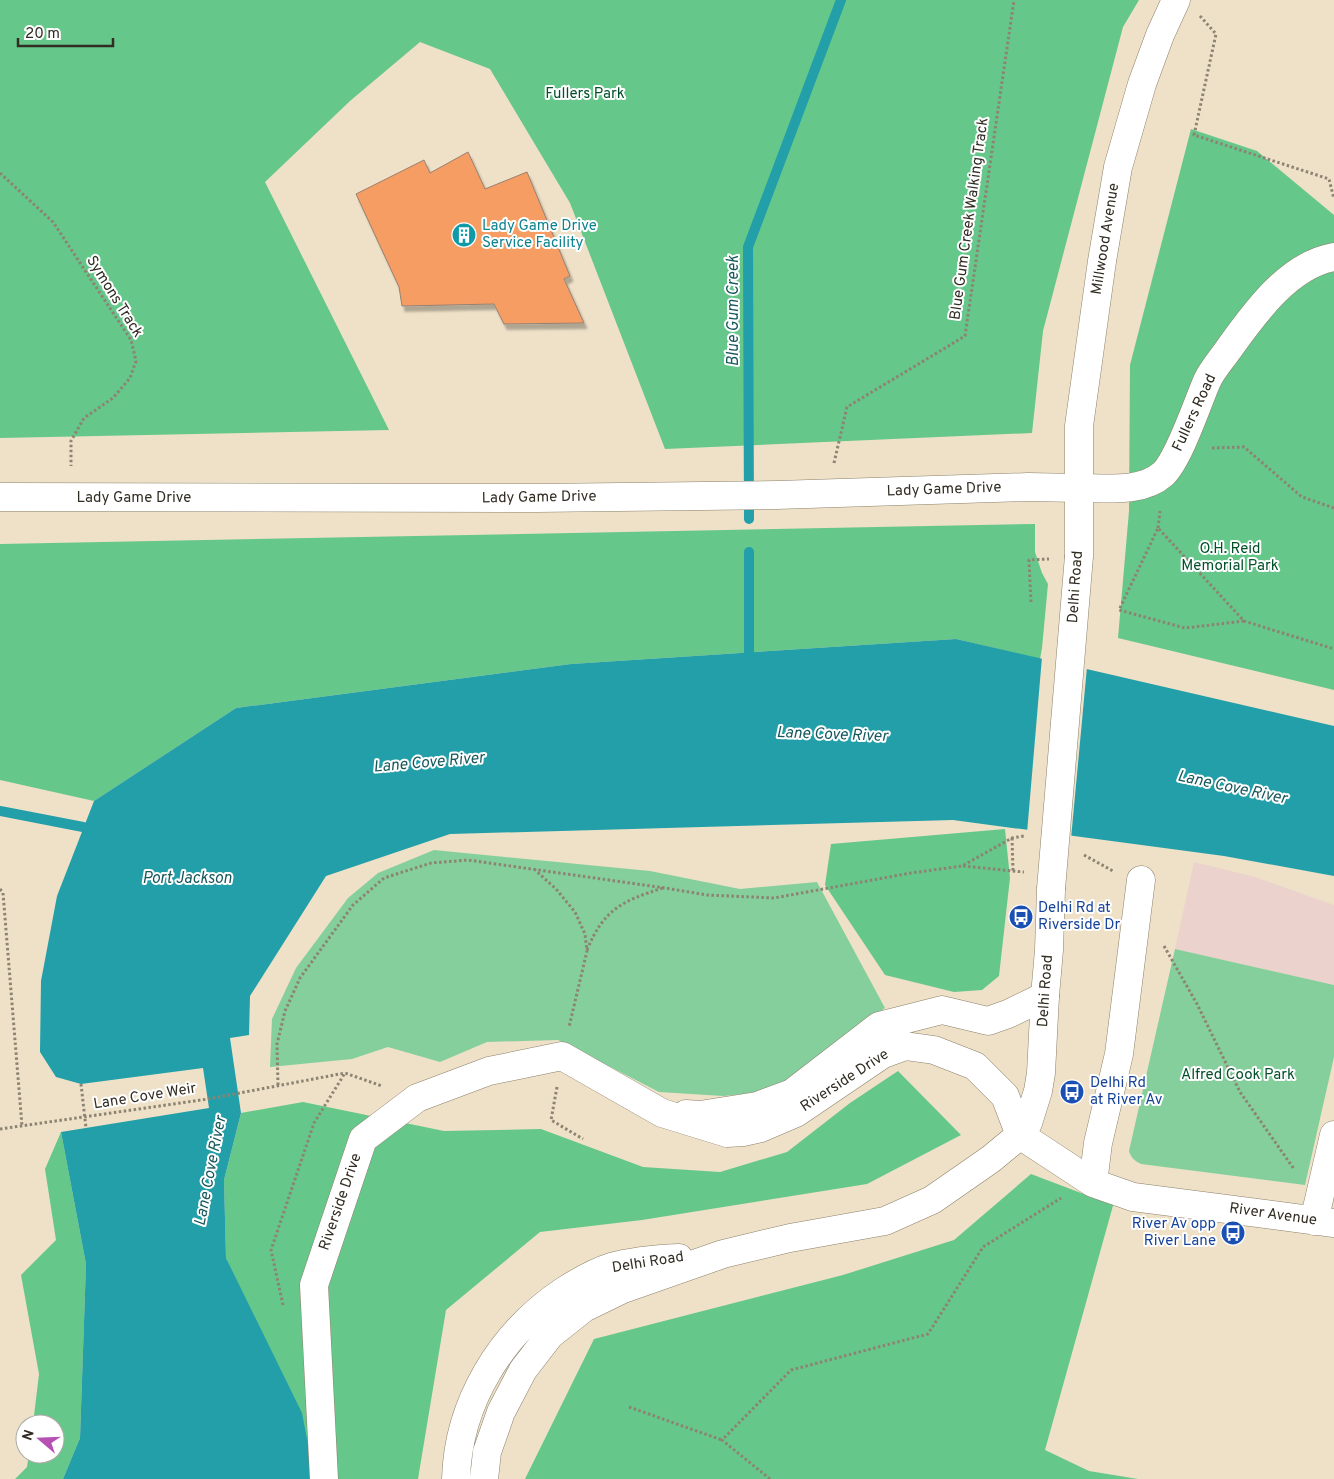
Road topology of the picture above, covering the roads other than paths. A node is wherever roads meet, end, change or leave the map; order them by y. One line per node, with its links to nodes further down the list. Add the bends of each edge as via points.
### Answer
1 (1187, 6): 3 (main road, Millwood Avenue, via 1160,36 1118,167 1079,426)
2 (1334, 258): 3 (main road, Fullers Road, via 1315,262 1292,276 1256,312 1208,378 1172,461 1163,474 1152,481 1121,488)
3 (1079, 488): 4 (main road, Lady Game Drive, via 537,498); 6 (main road, Delhi Road, bridge, via 1079,556 1050,889)
4 (0, 497)
5 (1142, 880): 10 (main road, via 1119,1054 1098,1143)
6 (1045, 996): 7 (main road, Riverside Drive, via 988,1021 942,1010 879,1026 792,1093 757,1106 700,1115); 8 (main road, Delhi Road, via 1042,1073 1030,1115)
7 (662, 1113): 8 (main road, Riverside Drive, via 727,1133 761,1128 796,1113 883,1054 905,1046 934,1050 975,1066 1005,1096); 13 (main road, Riverside Drive, via 562,1056 489,1070 417,1098 363,1139 314,1285)
8 (1020, 1135): 10 (main road, River Avenue); 12 (main road, Delhi Road, via 932,1200 885,1221)
9 (1334, 1135): 11 (main road)
10 (1084, 1178): 11 (main road, River Avenue, via 1133,1197)
11 (1323, 1214)
12 (723, 1254): 14 (main road, Delhi Road, via 611,1267 579,1281 547,1303 518,1330 494,1359 475,1394 462,1431); 15 (main road, Delhi Road, via 624,1289 584,1308 550,1335 523,1370 501,1412 487,1452)
13 (324, 1479)
14 (456, 1479)
15 (484, 1479)

